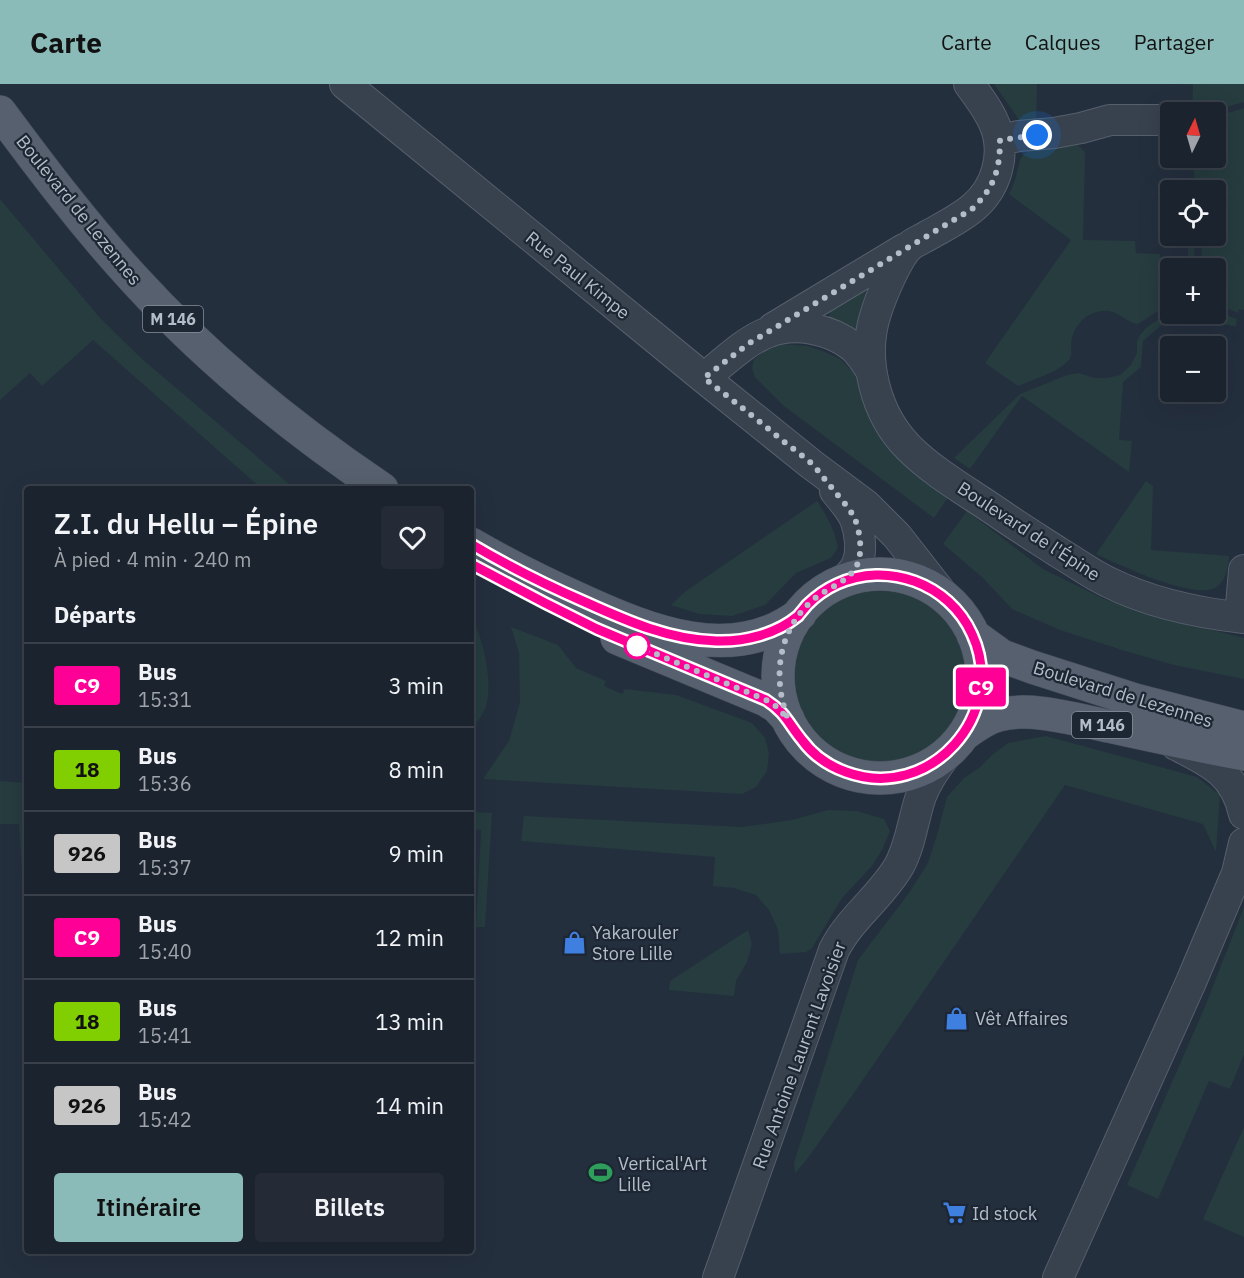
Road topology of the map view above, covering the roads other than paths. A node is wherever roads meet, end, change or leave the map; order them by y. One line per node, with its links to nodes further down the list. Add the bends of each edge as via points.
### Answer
1 (345, 84): 10 (street, Rue Paul Kimpe)
2 (969, 84): 5 (street, Boulevard de l'Épine, via 990,112)
3 (0, 112): 13 (main road, Boulevard de Lezennes / M 146, via 80,217 169,315 245,385)
4 (1160, 120): 5 (street, via 1110,120)
5 (1000, 140): 7 (street, Boulevard de l'Épine, via 997,170 984,198 960,217)
6 (0, 144): 12 (main road, Boulevard de Lezennes / M 146, via 50,209 157,327 234,400)
7 (909, 246): 8 (street, Boulevard de l'Épine); 9 (street, Boulevard de l'Épine, via 889,278 877,311 870,340)
8 (767, 332): 9 (street, Boulevard de l'Épine, via 794,327 823,332 852,346); 10 (street, Boulevard de l'Épine)
9 (870, 369): 20 (street, Boulevard de l'Épine, via 888,419 908,446 1005,518 1093,574 1131,592 1188,609)
10 (704, 378): 11 (street, Rue Paul Kimpe)
11 (811, 464): 17 (street, Rue Paul Kimpe, via 846,504 858,530 860,556); 18 (street, Rue Paul Kimpe, via 884,522)
12 (347, 486)
13 (378, 486)
14 (474, 546): 19 (main road, via 607,612 678,636 731,641 758,636 788,624)
15 (474, 566): 22 (main road, via 597,629 766,700)
16 (1244, 570): 20 (street)
17 (844, 581): 18 (main road, via 898,576 920,582); 19 (main road, via 816,598)
18 (947, 600): 21 (main road)
19 (800, 614): 22 (main road, via 789,632 779,664 781,698)
20 (1242, 617)
21 (973, 635): 23 (main road, Boulevard de Lezennes / M 146, via 1002,656 1032,667 1135,700); 25 (main road, via 982,669 981,692 974,715)
22 (788, 719): 25 (main road, via 817,756 859,776 906,775 928,766)
23 (1244, 728)
24 (1163, 738): 25 (main road, Boulevard de Lezennes / M 146, via 1068,718 1017,712 993,717); 26 (main road, Boulevard de Lezennes / M 146); 27 (street, via 1217,768 1236,790)
25 (955, 744): 29 (street, Rue Antoine Laurent Lavoisier, via 920,797 910,839 898,867 834,950)
26 (1244, 754)
27 (1244, 814)
28 (1244, 843): 30 (street, via 1237,873 1205,950)
29 (718, 1278)
30 (1058, 1278)

